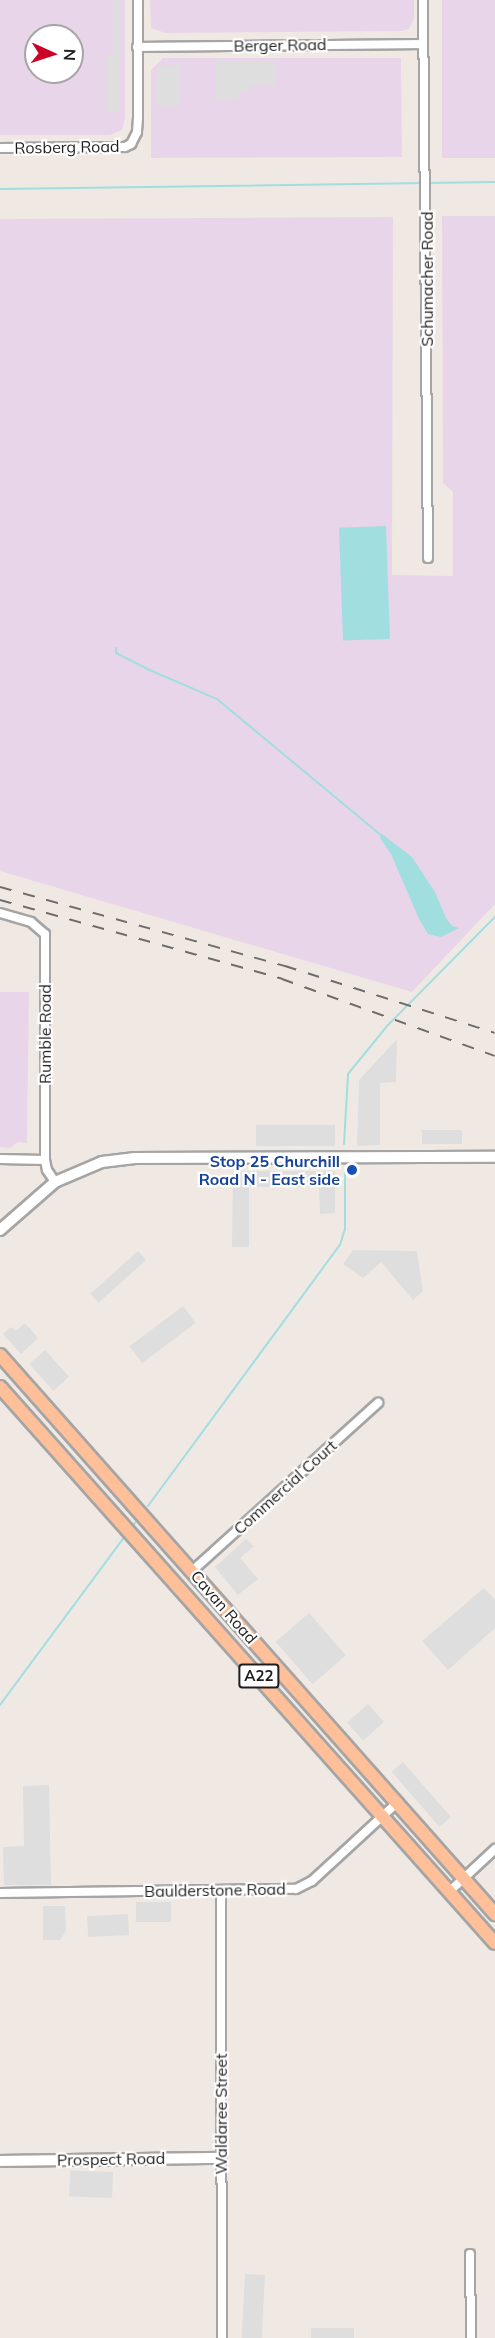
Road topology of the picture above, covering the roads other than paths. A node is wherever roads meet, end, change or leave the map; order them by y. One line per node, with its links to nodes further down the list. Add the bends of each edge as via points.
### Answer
1 (138, 0): 4 (street, Rosberg Road)
2 (423, 0): 3 (street, Schumacher Road)
3 (423, 44): 4 (street, Berger Road); 6 (street, Schumacher Road)
4 (137, 47): 5 (street, Rosberg Road, via 138,117 131,144)
5 (0, 148)
6 (428, 558)
7 (0, 913): 10 (street, Rumble Road, via 30,922 45,934)
8 (495, 1157): 11 (street, via 121,1160 83,1168)
9 (0, 1160): 10 (street)
10 (45, 1160): 11 (street, Rumble Road)
11 (55, 1182): 12 (street)
12 (0, 1230)
13 (0, 1355): 16 (main road, Cavan Road / A22)
14 (0, 1387): 18 (main road, Cavan Road / A22)
15 (378, 1403): 16 (street, Commercial Court)
16 (192, 1571): 17 (main road, Cavan Road / A22)
17 (398, 1802): 18 (street, Baulderstone Road); 20 (main road, Cavan Road / A22)
18 (383, 1816): 21 (street, Baulderstone Road, via 303,1886); 22 (main road, Cavan Road / A22)
19 (495, 1849): 20 (street)
20 (464, 1878): 22 (street); 24 (main road, Cavan Road / A22)
21 (221, 1890): 23 (street, Baulderstone Road); 26 (street, Waldaree Street)
22 (450, 1891): 25 (main road, Cavan Road / A22)
23 (0, 1893)
24 (495, 1914)
25 (495, 1943)
26 (221, 2157): 27 (street, Prospect Road); 29 (street, Waldaree Street)
27 (0, 2161)
28 (470, 2253): 30 (street)
29 (222, 2338)
30 (471, 2338)

